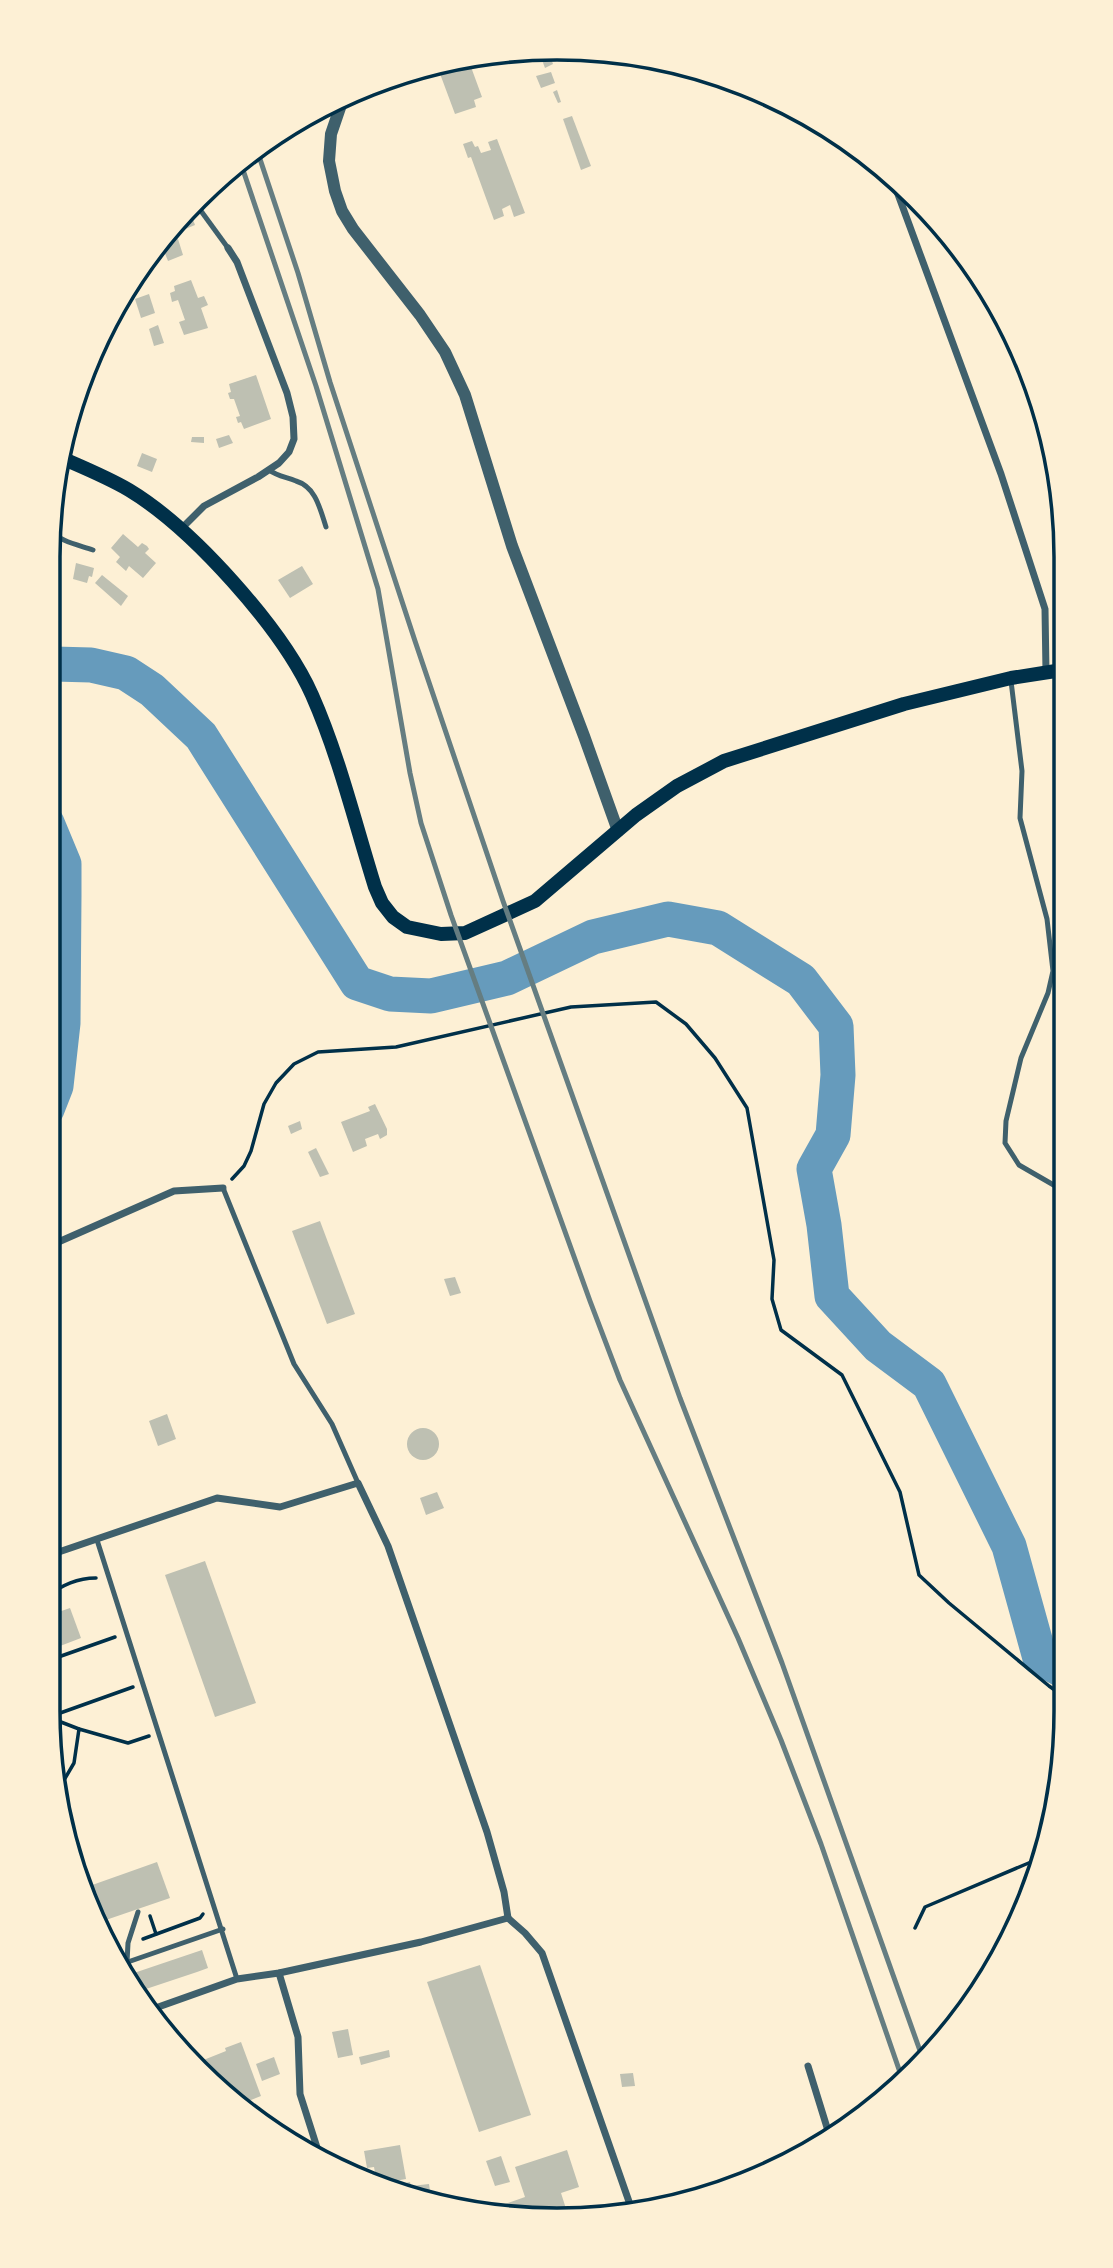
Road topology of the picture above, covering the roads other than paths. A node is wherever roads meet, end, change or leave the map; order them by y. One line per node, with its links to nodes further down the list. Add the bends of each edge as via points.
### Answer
1 (339, 110): 14 (street, via 329,161 342,211 445,352 465,395 512,546)
2 (899, 197): 12 (street, via 1001,474 1045,609)
3 (201, 210): 4 (lane)
4 (228, 248): 6 (street, via 293,418 289,452)
5 (69, 461): 8 (main road, via 130,491)
6 (269, 470): 7 (lane, via 311,490); 8 (street, via 204,506)
7 (326, 527)
8 (180, 530): 14 (main road, via 257,610 293,661 323,724 374,887 387,910 407,927 465,933 535,901)
9 (61, 538): 10 (lane)
10 (93, 550)
11 (1054, 671): 12 (main road)
12 (1046, 672): 13 (main road)
13 (1011, 678): 14 (main road, via 904,704 724,761 677,786); 15 (lane, via 1022,771 1020,818 1047,919 1053,971 1021,1058 1005,1143 1019,1166)
14 (618, 831)
15 (1054, 1185)
16 (223, 1188): 17 (street, via 174,1191); 18 (lane, via 294,1364 332,1424)
17 (60, 1241)
18 (358, 1483): 19 (street, via 280,1507 217,1498); 22 (street, via 388,1546 487,1832)
19 (97, 1540): 20 (street); 23 (lane)
20 (60, 1552)
21 (138, 1912): 24 (lane)
22 (508, 1918): 26 (street); 32 (street, via 542,1953)
23 (223, 1929): 25 (lane); 27 (lane)
24 (125, 1958)
25 (127, 1962)
26 (279, 1973): 27 (street); 31 (street, via 298,2037 300,2094)
27 (237, 1979): 28 (street)
28 (157, 2007)
29 (808, 2066): 30 (street)
30 (827, 2128)
31 (317, 2147)
32 (629, 2203)

